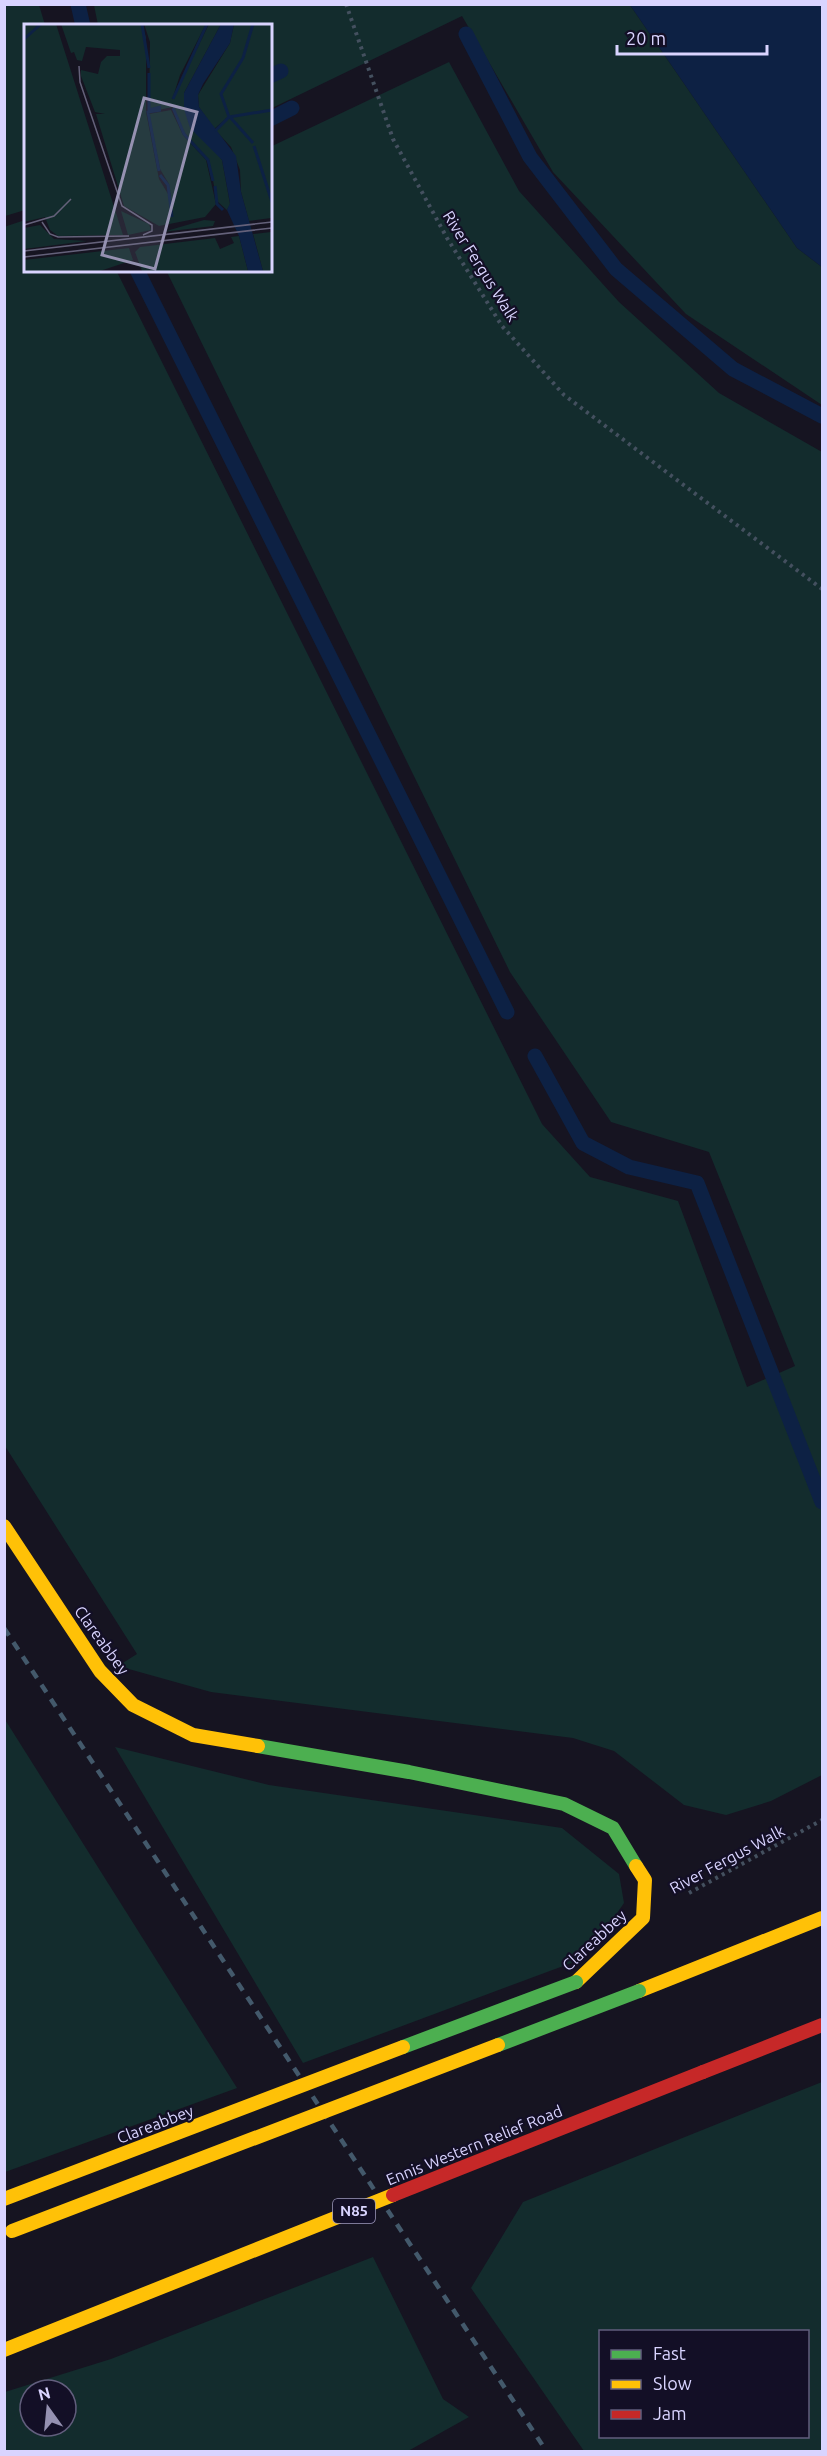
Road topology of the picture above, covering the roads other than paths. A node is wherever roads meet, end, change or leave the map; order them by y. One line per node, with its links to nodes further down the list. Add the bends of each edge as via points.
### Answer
1 (4, 1526): 4 (main road, Clareabbey, bridge, via 100,1671 133,1705 193,1735 409,1772 564,1804 613,1828 645,1880 643,1918 576,1982)
2 (822, 1918): 5 (main road, bridge)
3 (822, 2025): 6 (main road, Ennis Western Relief Road / N85, bridge)
4 (4, 2199)
5 (8, 2232)
6 (4, 2350)

